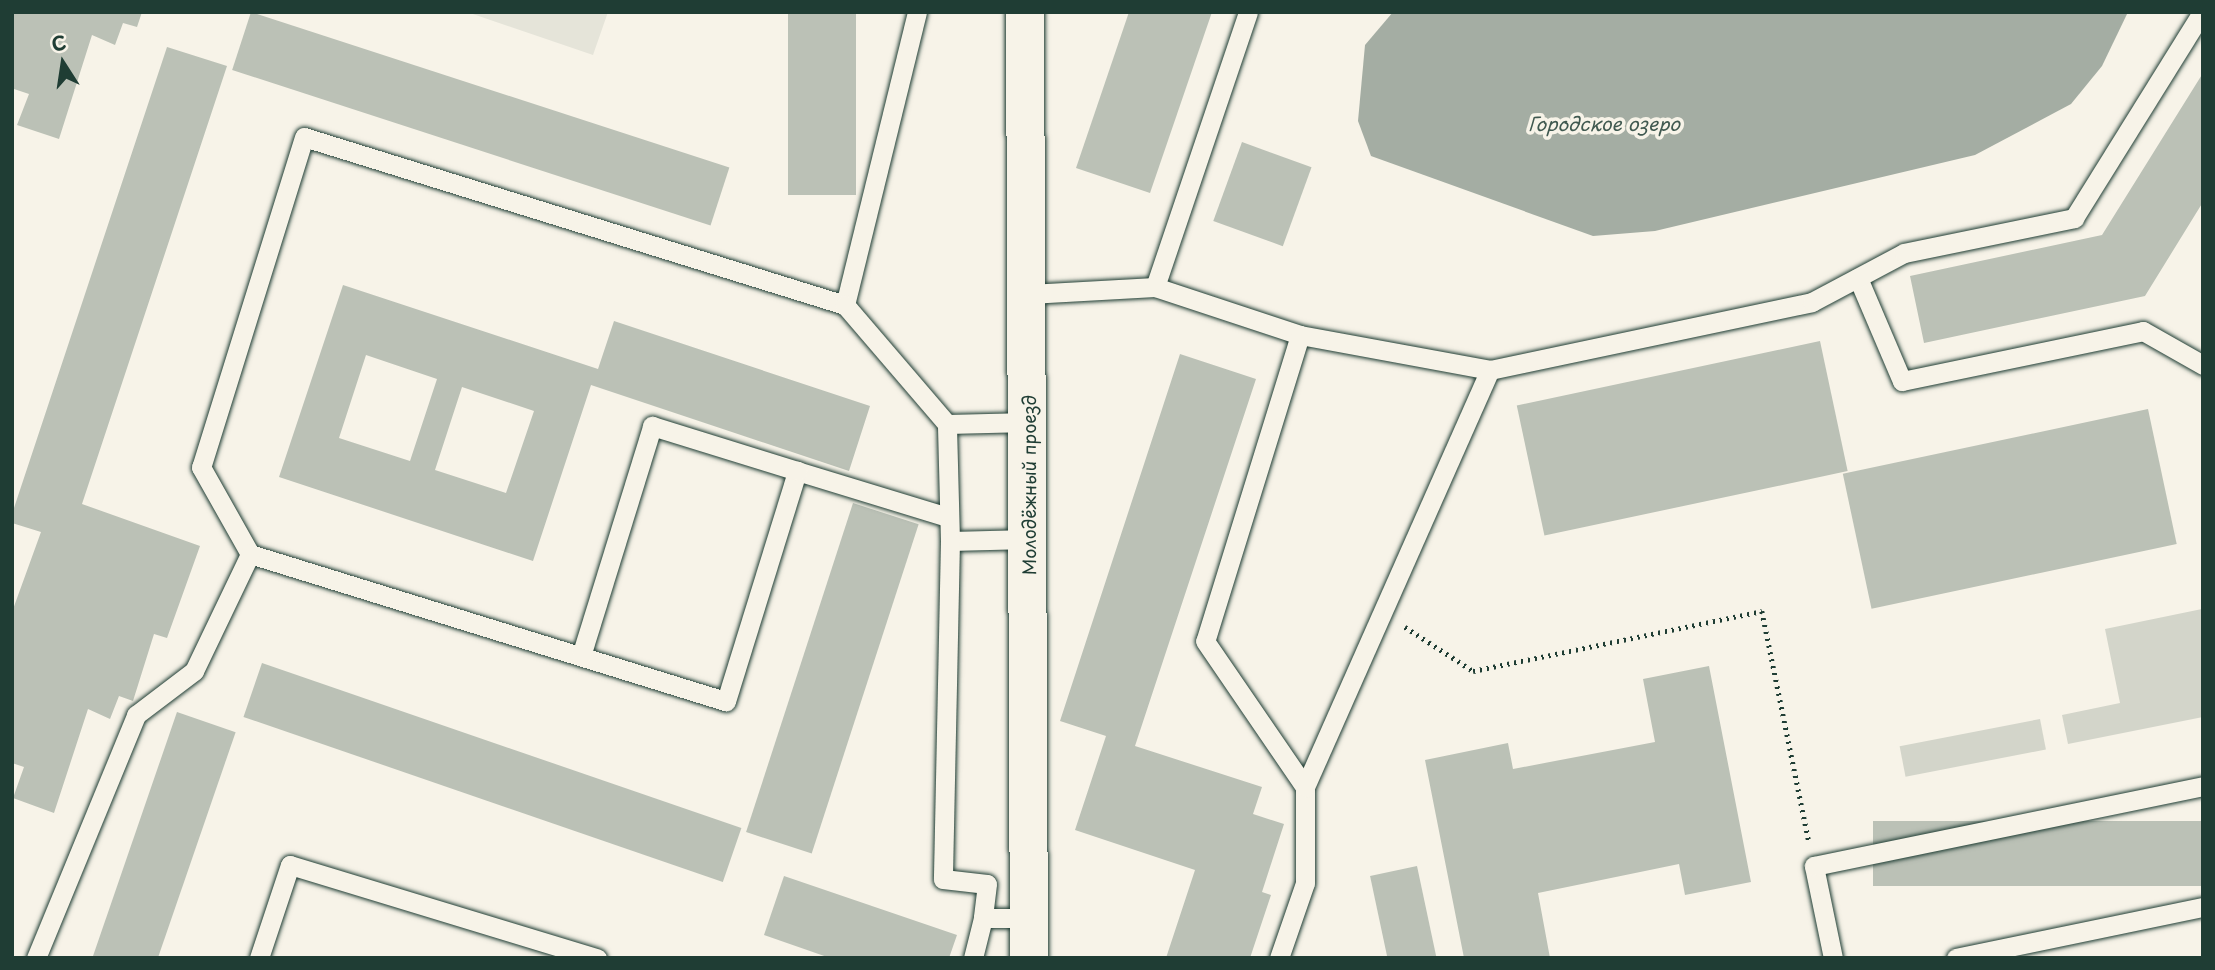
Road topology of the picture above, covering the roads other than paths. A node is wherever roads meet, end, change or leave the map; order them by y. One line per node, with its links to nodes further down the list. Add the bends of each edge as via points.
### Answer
1 (917, 12): 8 (lane)
2 (1025, 12): 7 (street, Молодёжный проезд)
3 (1248, 12): 6 (lane)
4 (2202, 12): 5 (lane, via 2074,218 1904,253)
5 (1858, 278): 10 (lane, via 1902,381 2143,331); 11 (lane, via 1812,302)
6 (1155, 286): 7 (lane); 9 (lane)
7 (1028, 294): 12 (street, Молодёжный проезд)
8 (845, 305): 13 (lane); 18 (lane, via 304,137 201,467)
9 (1300, 335): 11 (lane); 21 (lane, via 1205,642)
10 (2203, 365)
11 (1490, 370): 21 (lane)
12 (1029, 422): 13 (lane); 16 (street, Молодёжный проезд)
13 (947, 424): 15 (lane)
14 (797, 471): 15 (lane); 19 (lane, via 652,426); 19 (lane, via 726,701)
15 (947, 517): 17 (lane)
16 (1029, 539): 17 (lane); 24 (street, Молодёжный проезд)
17 (950, 541): 23 (lane, via 943,879 987,884)
18 (250, 554): 19 (lane); 25 (lane, via 194,671 136,716)
19 (580, 656)
20 (2203, 786): 31 (lane, via 1814,866)
21 (1305, 787): 30 (lane, via 1305,883)
22 (2203, 907): 32 (lane)
23 (983, 918): 24 (lane); 28 (lane)
24 (1030, 918): 29 (street, Молодёжный проезд)
25 (36, 958)
26 (259, 958): 27 (lane, via 290,865)
27 (597, 958)
28 (972, 958)
29 (1030, 958)
30 (1279, 958)
31 (1833, 958)
32 (1956, 958)

